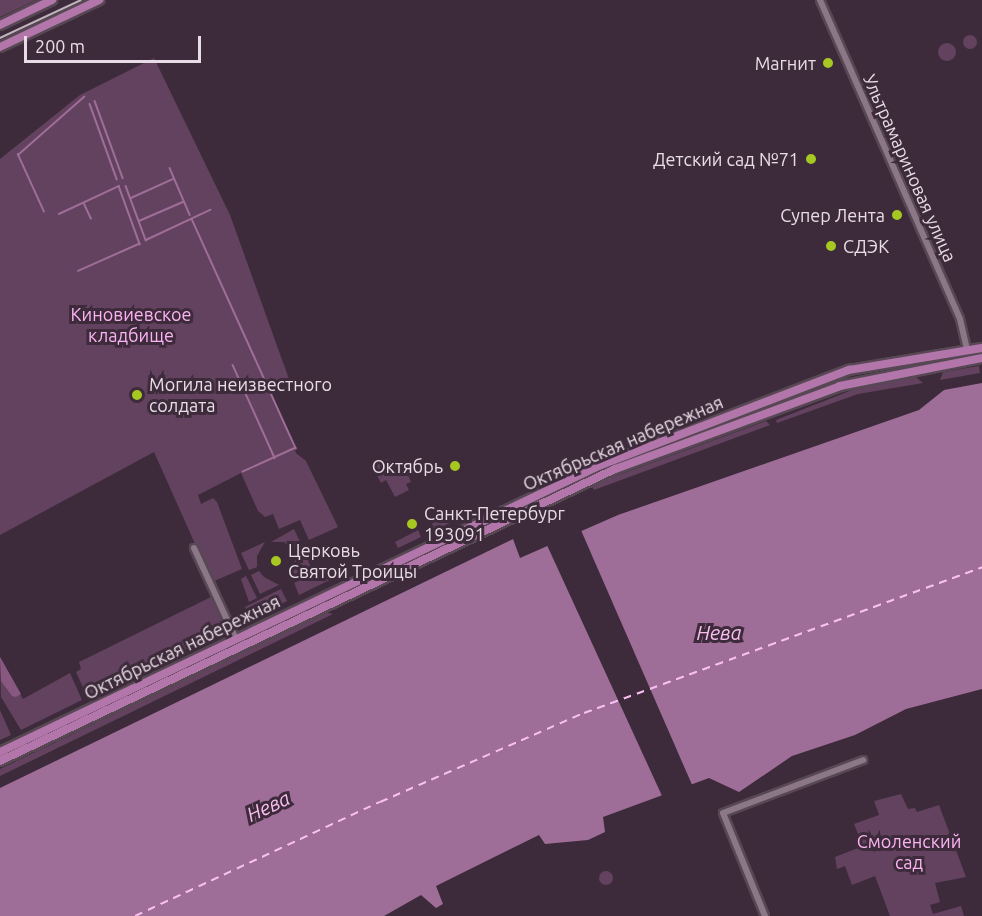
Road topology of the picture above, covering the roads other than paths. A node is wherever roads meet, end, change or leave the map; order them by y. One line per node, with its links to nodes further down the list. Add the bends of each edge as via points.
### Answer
1 (52, 0): 4 (main road)
2 (99, 0): 5 (main road)
3 (820, 0): 7 (street, Ультрамариновая улица, via 960,319)
4 (0, 25)
5 (0, 46)
6 (982, 348): 7 (main road, Октябрьская набережная)
7 (968, 350): 10 (main road, Октябрьская набережная, via 849,370 601,465 351,586)
8 (982, 358): 13 (main road, Октябрьская набережная, via 840,386 594,478)
9 (194, 548): 10 (street)
10 (235, 637): 11 (main road, Октябрьская набережная)
11 (0, 752)
12 (863, 760): 14 (street, via 723,813)
13 (0, 761)
14 (765, 916)

